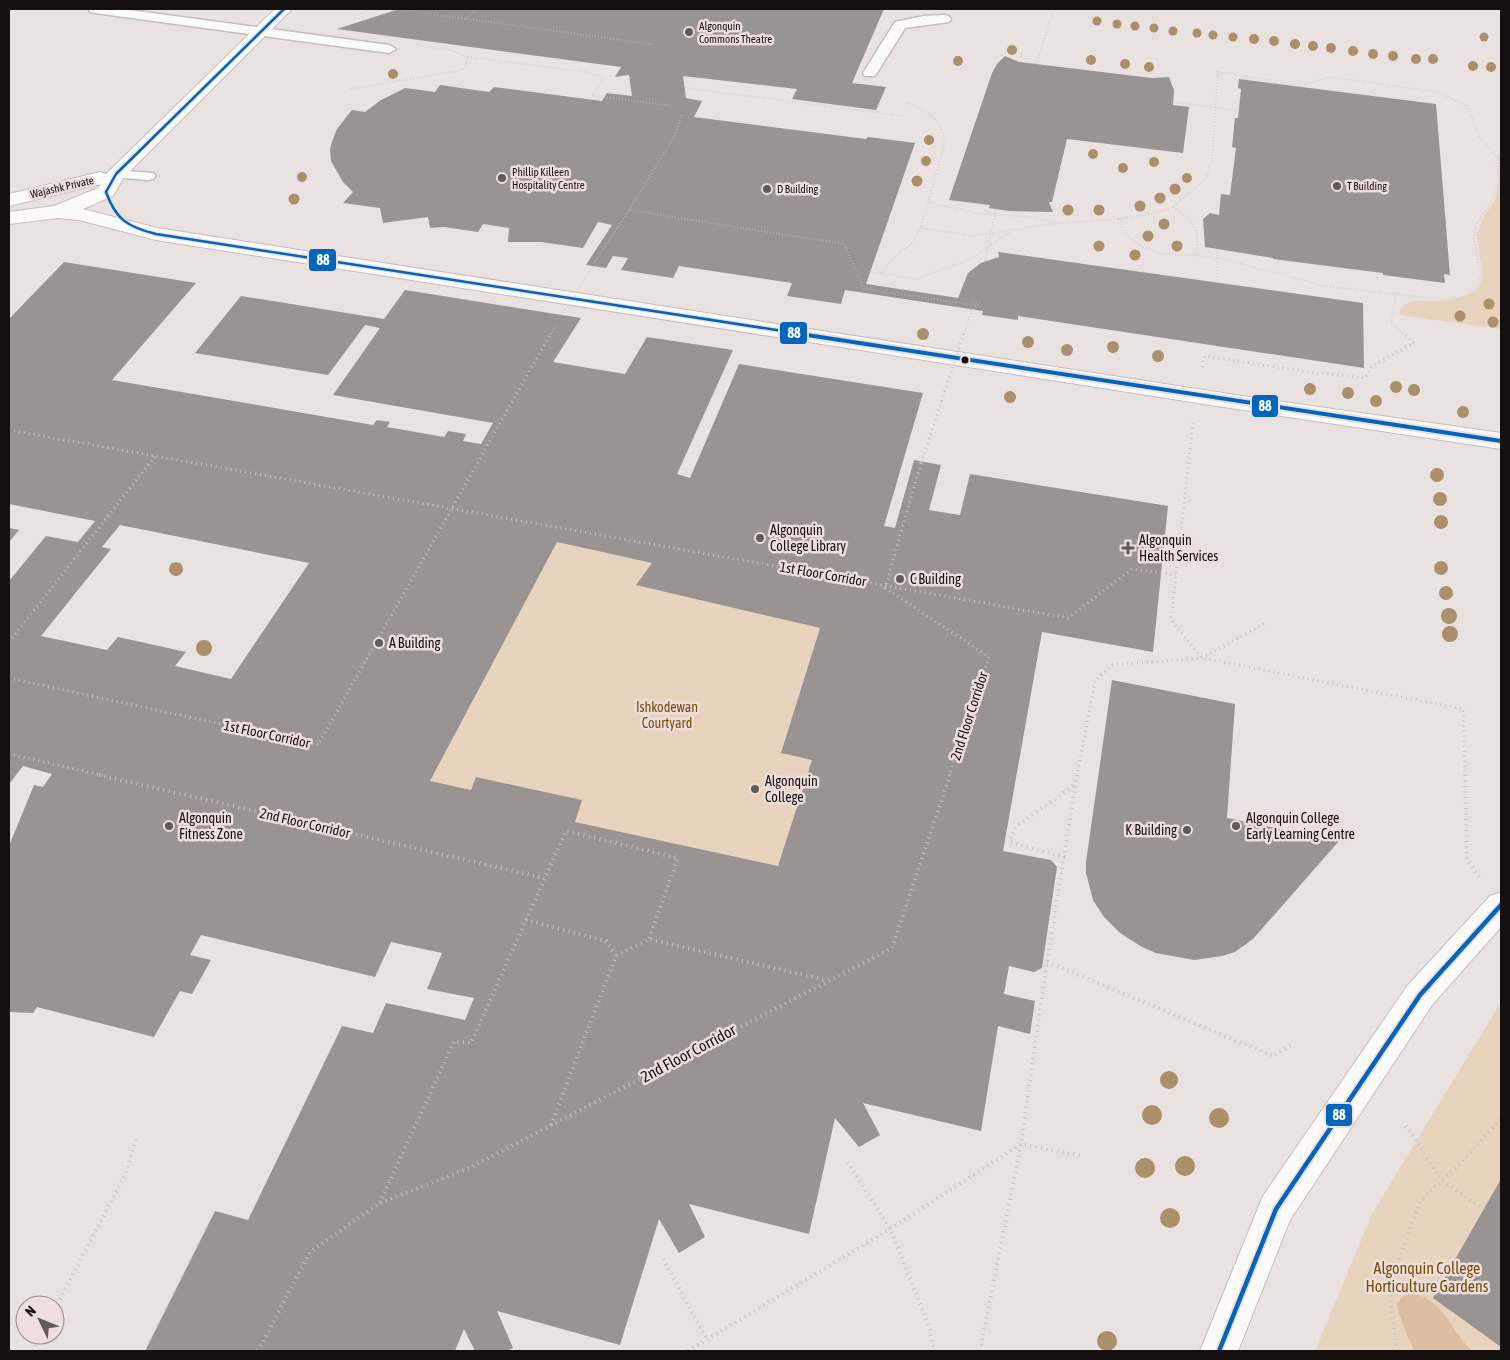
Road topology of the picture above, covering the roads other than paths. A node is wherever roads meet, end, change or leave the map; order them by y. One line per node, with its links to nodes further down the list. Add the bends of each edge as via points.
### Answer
1 (95, 9): 4 (lane)
2 (284, 9): 4 (street, Wajashk Private)
3 (944, 20): 6 (lane, via 900,25)
4 (261, 32): 5 (lane); 7 (street, Wajashk Private)
5 (389, 49)
6 (870, 73)
7 (116, 174): 8 (lane); 9 (street, Wajashk Private); 10 (street, Wajashk Private)
8 (148, 176)
9 (106, 192): 11 (street, Wajashk Private); 13 (street, via 116,216)
10 (9, 200)
11 (58, 212): 12 (street, Wajashk Private); 13 (street, via 80,214)
12 (9, 218)
13 (128, 227): 14 (street, via 156,234)
14 (1501, 441)
15 (1500, 906): 16 (street, via 1420,995 1276,1209)
16 (1219, 1351)

